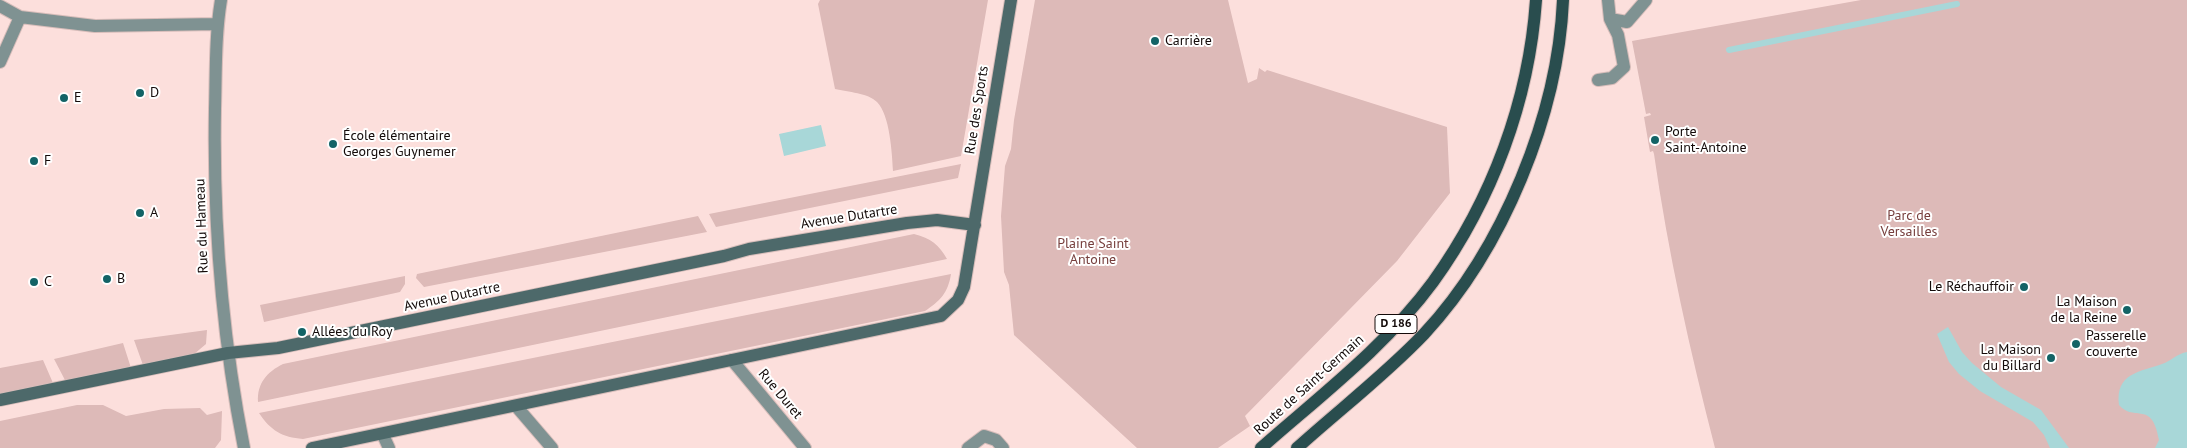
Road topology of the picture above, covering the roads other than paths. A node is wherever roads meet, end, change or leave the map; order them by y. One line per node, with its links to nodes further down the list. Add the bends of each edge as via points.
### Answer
1 (221, 0): 10 (street, Rue du Hameau)
2 (1011, 0): 13 (main road, Rue des Sports)
3 (1536, 0): 26 (main road, Route de Saint-Germain / D 186, via 1533,34 1518,106 1495,171 1474,214 1432,282 1376,345)
4 (1563, 0): 27 (main road, D 186, via 1557,54 1542,119 1501,222 1458,291 1424,333)
5 (1608, 0): 9 (street)
6 (1646, 0): 9 (street, via 1627,22)
7 (0, 6): 8 (street)
8 (20, 17): 10 (street, via 95,26); 11 (street)
9 (1610, 19): 12 (street, via 1618,35 1624,67 1612,78)
10 (217, 24): 14 (street, Rue du Hameau, via 216,242)
11 (0, 62)
12 (1598, 80)
13 (975, 225): 14 (main road, Avenue Dutartre, via 937,220 758,247 278,348); 15 (main road, via 964,287 958,300 940,316)
14 (228, 353): 16 (main road, Avenue Dutartre); 19 (street, Rue du Hameau)
15 (732, 360): 17 (main road); 23 (street, Rue Duret)
16 (0, 400)
17 (516, 406): 18 (main road); 22 (street)
18 (383, 435): 20 (main road); 21 (street)
19 (244, 448)
20 (312, 448)
21 (389, 448)
22 (552, 448)
23 (805, 448)
24 (968, 448): 25 (street, via 984,436 996,440)
25 (1003, 448)
26 (1261, 448)
27 (1297, 448)

